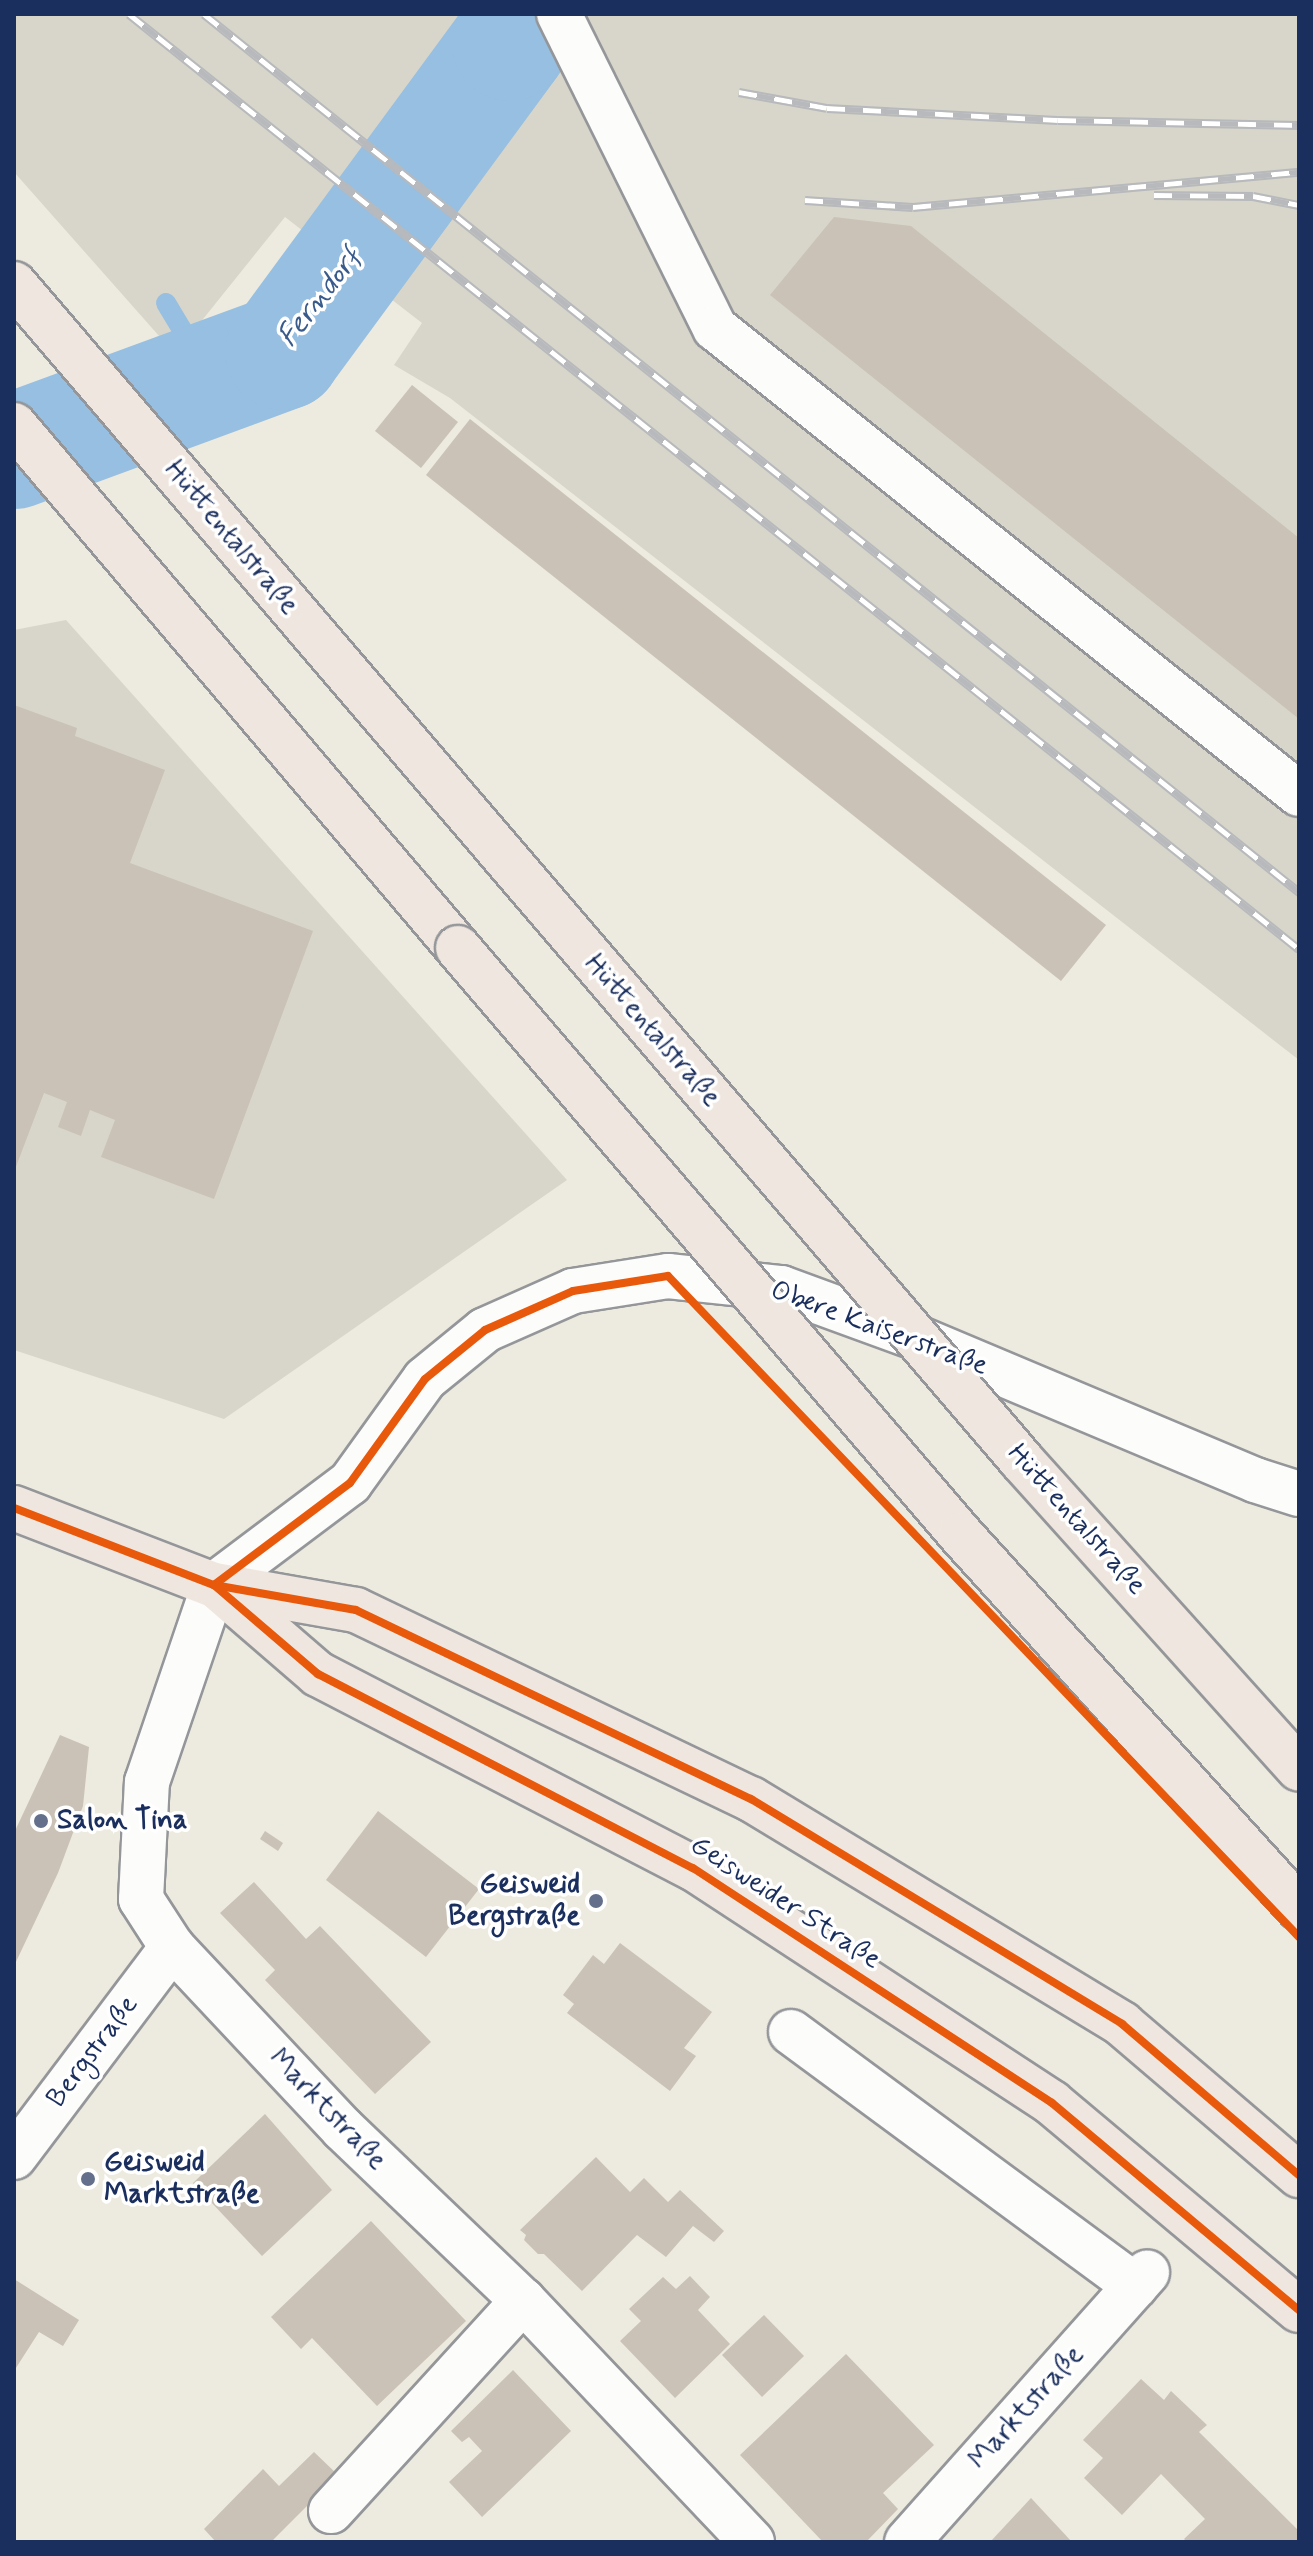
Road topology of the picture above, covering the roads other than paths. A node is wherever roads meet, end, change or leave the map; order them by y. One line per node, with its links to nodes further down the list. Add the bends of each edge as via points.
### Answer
1 (559, 14): 4 (street, via 715,328)
2 (14, 284): 8 (main road, Hüttentalstraße, bridge, via 1022,1461)
3 (14, 425): 9 (main road, bridge, via 961,1535)
4 (1299, 794)
5 (1299, 1494): 7 (street, Obere Kaiserstraße, via 781,1288 668,1276 573,1291 485,1330 425,1379 350,1483)
6 (14, 1508): 7 (main road, Geisweider Straße)
7 (214, 1585): 10 (street, Marktstraße, via 147,1782 141,1899); 13 (main road, Geisweider Straße, via 356,1610 751,1799 1122,2024); 15 (main road, Geisweider Straße, via 318,1674 693,1868 1052,2103)
8 (1299, 1769)
9 (1299, 1908)
10 (172, 1947): 12 (street, Bergstraße); 14 (street, Marktstraße, via 343,2129)
11 (791, 2032): 18 (street, Marktstraße, via 1141,2280)
12 (14, 2157)
13 (1299, 2175)
14 (523, 2301): 16 (street); 17 (street, Marktstraße)
15 (1299, 2310)
16 (331, 2511)
17 (752, 2542)
18 (907, 2542)

